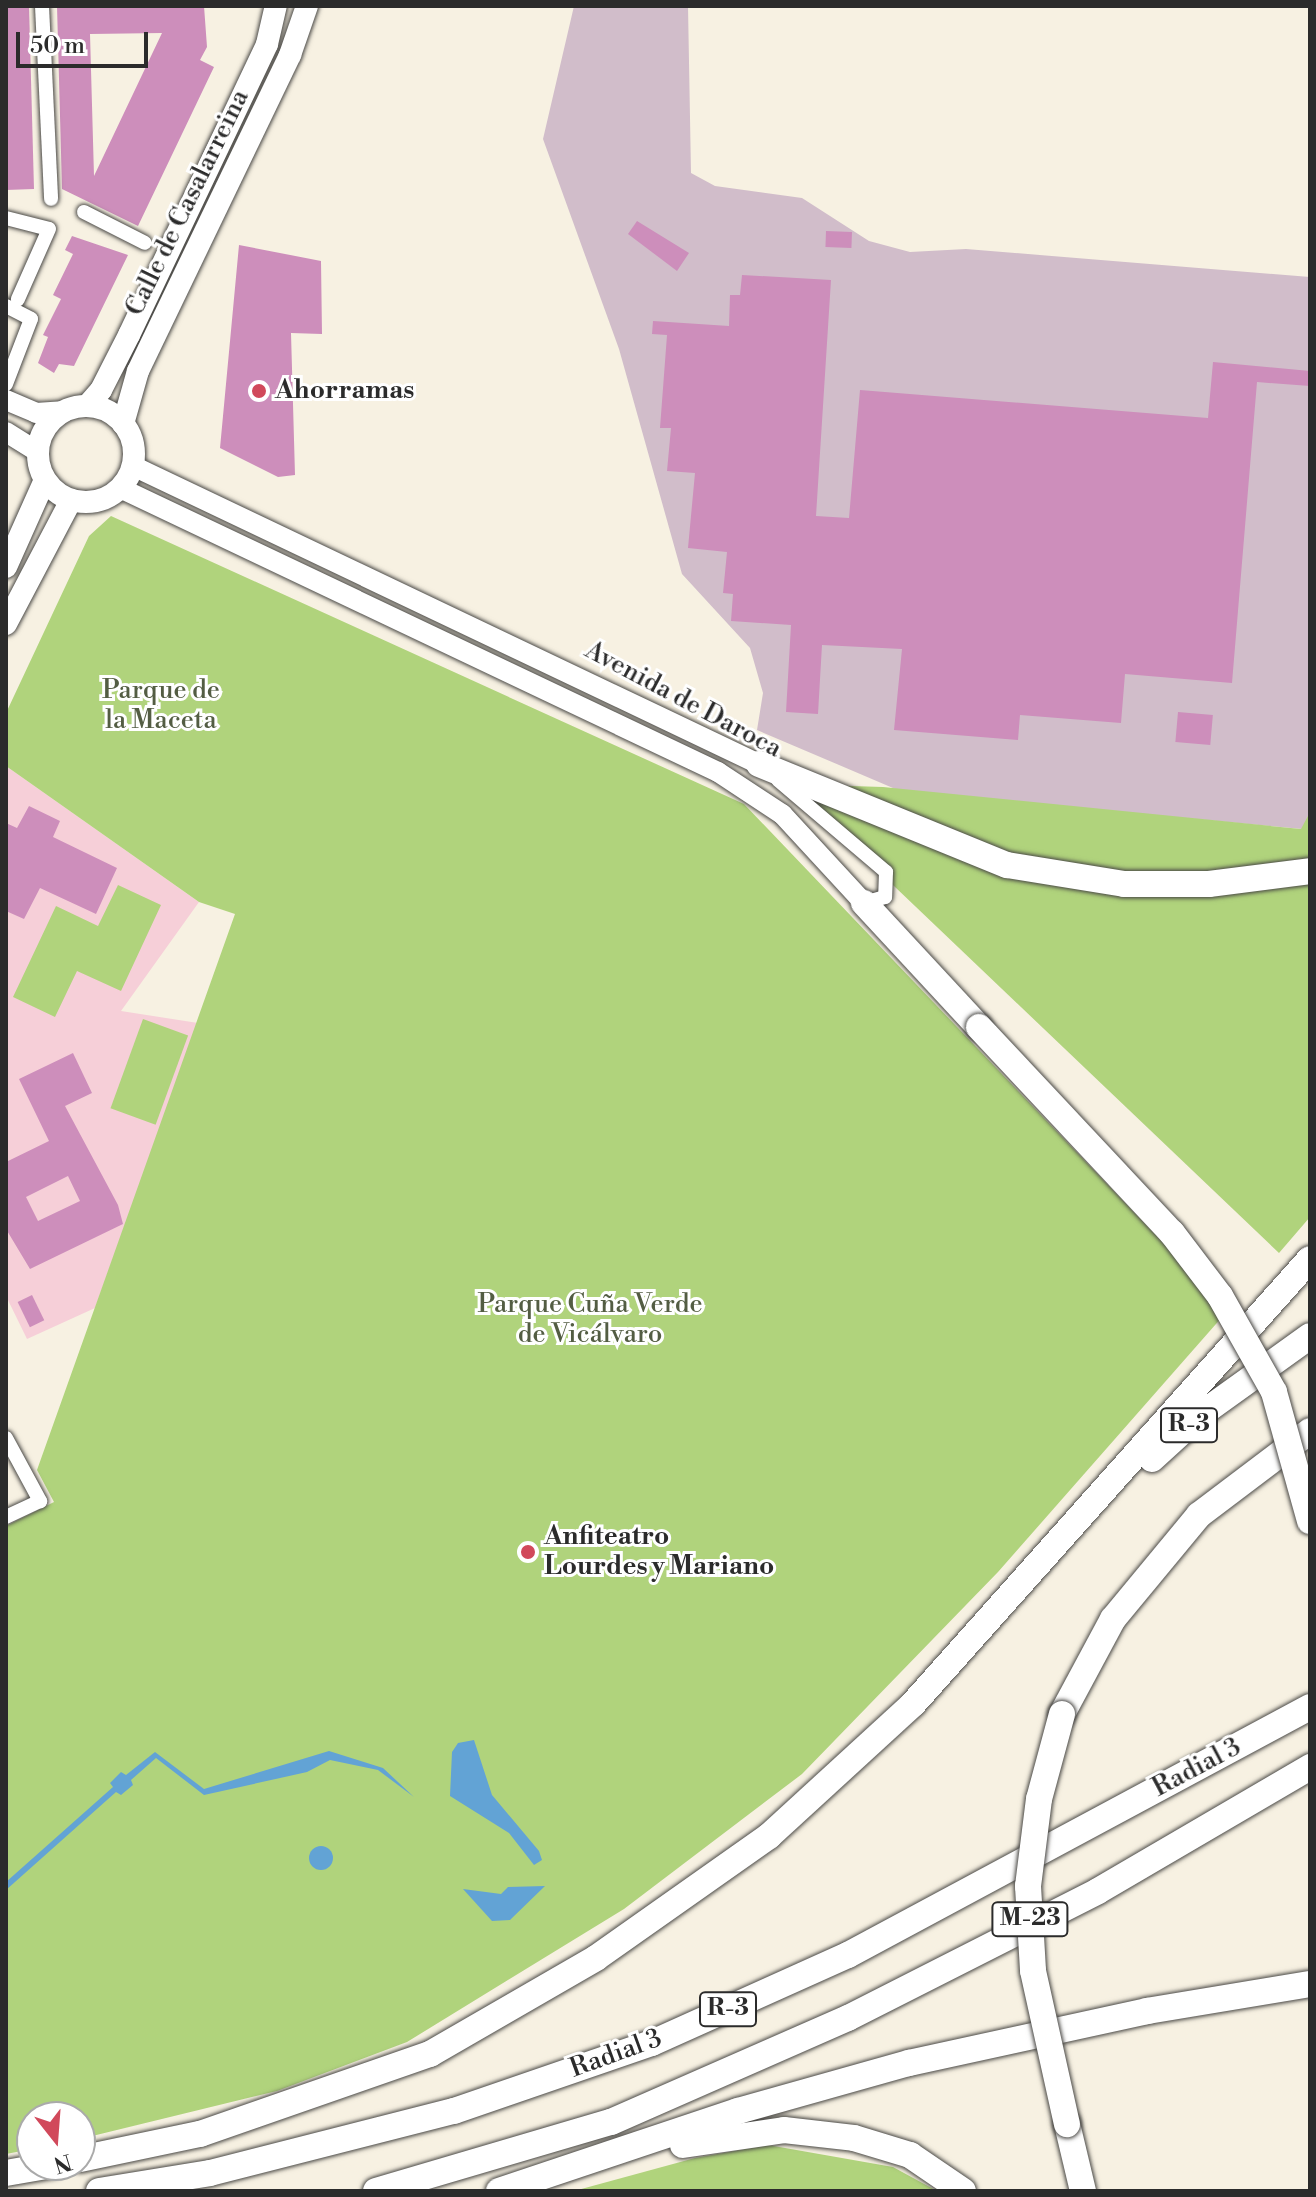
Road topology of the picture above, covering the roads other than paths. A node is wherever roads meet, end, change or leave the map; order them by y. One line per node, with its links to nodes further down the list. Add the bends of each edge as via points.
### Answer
1 (42, 6): 4 (street)
2 (276, 6): 11 (main road, Calle de Casalarreina, via 267,44 129,335 101,390)
3 (307, 6): 12 (main road, Calle de Casalarreina, via 284,69 138,371)
4 (51, 199)
5 (84, 212): 7 (street)
6 (6, 218): 8 (street, via 49,229)
7 (145, 243)
8 (12, 302): 9 (street, via 31,319)
9 (6, 384)
10 (6, 400): 11 (main road, via 36,413)
11 (76, 408): 12 (main road, via 113,414); 14 (main road, via 46,428)
12 (123, 424): 15 (main road, via 131,437)
13 (6, 432): 14 (main road)
14 (38, 452): 16 (main road)
15 (133, 466): 17 (main road); 21 (main road, Avenida de Daroca)
16 (45, 480): 18 (main road); 19 (main road)
17 (120, 488): 18 (main road, via 97,501); 23 (main road, Avenida de Daroca, via 718,772 782,814)
18 (71, 500): 20 (main road)
19 (6, 567)
20 (6, 624)
21 (759, 764): 22 (highway, via 1007,865 1124,884 1209,884); 23 (street, Avenida de Daroca, via 886,872 885,897)
22 (1310, 871)
23 (864, 903): 29 (highway, bridge, via 1172,1233 1220,1296 1274,1392)
24 (1310, 1259): 30 (highway)
25 (1310, 1336): 30 (highway, R-3, via 1200,1415)
26 (1310, 1431): 39 (highway, M-23, bridge, via 1199,1515 1113,1619 1062,1714 1039,1799 1028,1886 1040,2015)
27 (6, 1438): 28 (street, via 40,1501)
28 (6, 1517)
29 (1310, 1521)
30 (1078, 1525): 34 (highway, R-3, via 913,1704 769,1836 596,1958 430,2054 200,2134)
31 (1310, 1707): 35 (highway, Radial 3 / R-3, via 848,1955 652,2043 454,2111 210,2173)
32 (1310, 1767): 36 (highway, Radial 3 / R-3, via 1098,1891 848,2018 611,2122)
33 (1310, 1984): 37 (highway, via 1147,2011 909,2063 738,2111)
34 (96, 2156)
35 (99, 2191)
36 (376, 2191)
37 (502, 2191): 38 (highway, via 711,2138 784,2130 854,2138 910,2155)
38 (963, 2191)
39 (1083, 2191)

